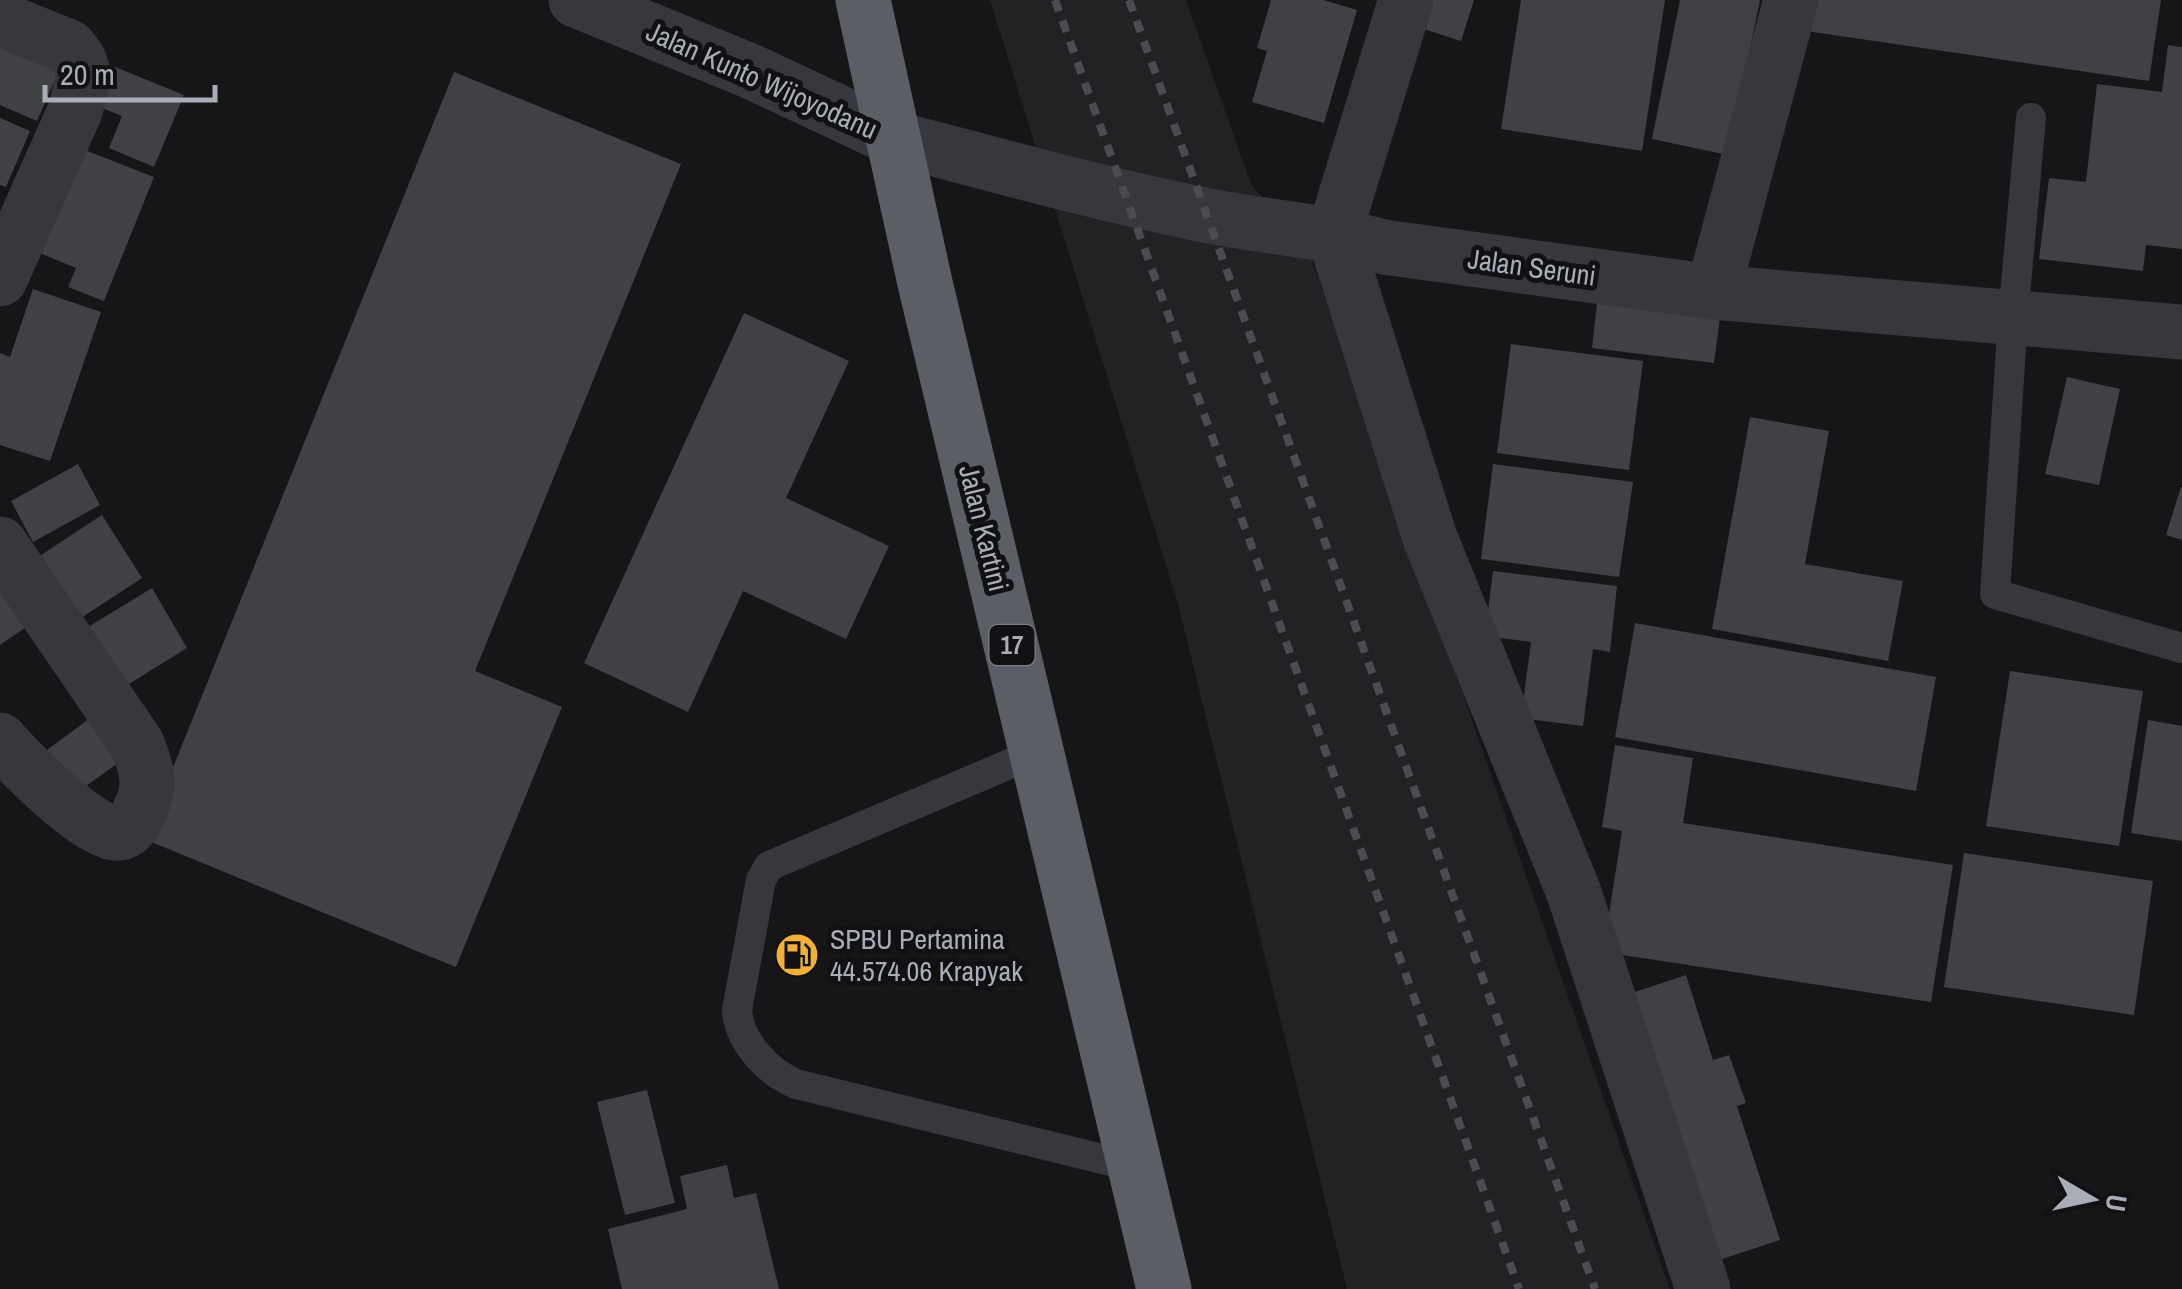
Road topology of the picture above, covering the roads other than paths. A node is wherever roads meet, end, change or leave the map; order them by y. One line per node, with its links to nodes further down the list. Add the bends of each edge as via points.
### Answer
1 (576, 0): 7 (street, Jalan Kunto Wijoyodanu)
2 (864, 0): 7 (highway, Jalan Kartini / 17)
3 (1406, 0): 8 (street)
4 (1791, 0): 10 (street)
5 (0, 19): 9 (street, via 69,46 84,76 75,112)
6 (2031, 118): 11 (lane)
7 (894, 138): 8 (street, Jalan Seruni, via 1152,204); 16 (highway, Jalan Kartini / 17)
8 (1334, 234): 10 (street, Jalan Seruni, via 1384,247); 18 (street, via 1430,538 1574,892)
9 (0, 279)
10 (1714, 292): 11 (street, Jalan Seruni)
11 (2012, 317): 12 (street, Jalan Seruni); 14 (lane, via 1994,594)
12 (2182, 332)
13 (0, 544): 15 (street, via 136,744 148,789 134,824 124,833 100,828)
14 (2182, 648)
15 (0, 740)
16 (1038, 752): 17 (highway, Jalan Kartini / 17); 17 (lane, via 770,866 762,880 738,1022 779,1077 796,1084)
17 (1135, 1168): 19 (highway, Jalan Kartini / 17)
18 (1700, 1281)
19 (1164, 1289)

